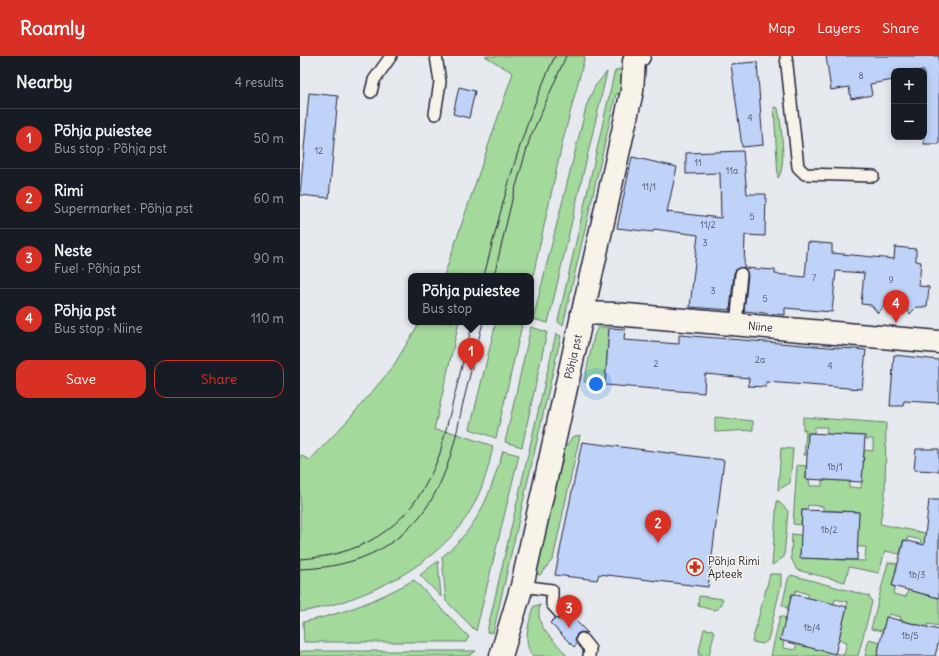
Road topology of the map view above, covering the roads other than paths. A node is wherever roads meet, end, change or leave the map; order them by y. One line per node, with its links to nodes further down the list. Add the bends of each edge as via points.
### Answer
1 (391, 56): 5 (lane, via 374,80)
2 (436, 56): 6 (lane, via 440,82)
3 (786, 56): 7 (lane, via 798,167 805,174)
4 (633, 58): 9 (main road, Põhja pst, via 632,91)
5 (371, 92)
6 (436, 114)
7 (873, 176)
8 (742, 274): 10 (lane)
9 (582, 313): 10 (main road, Niine); 12 (main road, Põhja pst)
10 (736, 325): 11 (main road, Niine)
11 (939, 342)
12 (522, 586): 13 (lane, via 552,590 552,604); 15 (main road, Põhja pst)
13 (560, 614)
14 (582, 639): 16 (lane, via 590,648)
15 (501, 656)
16 (589, 656)

